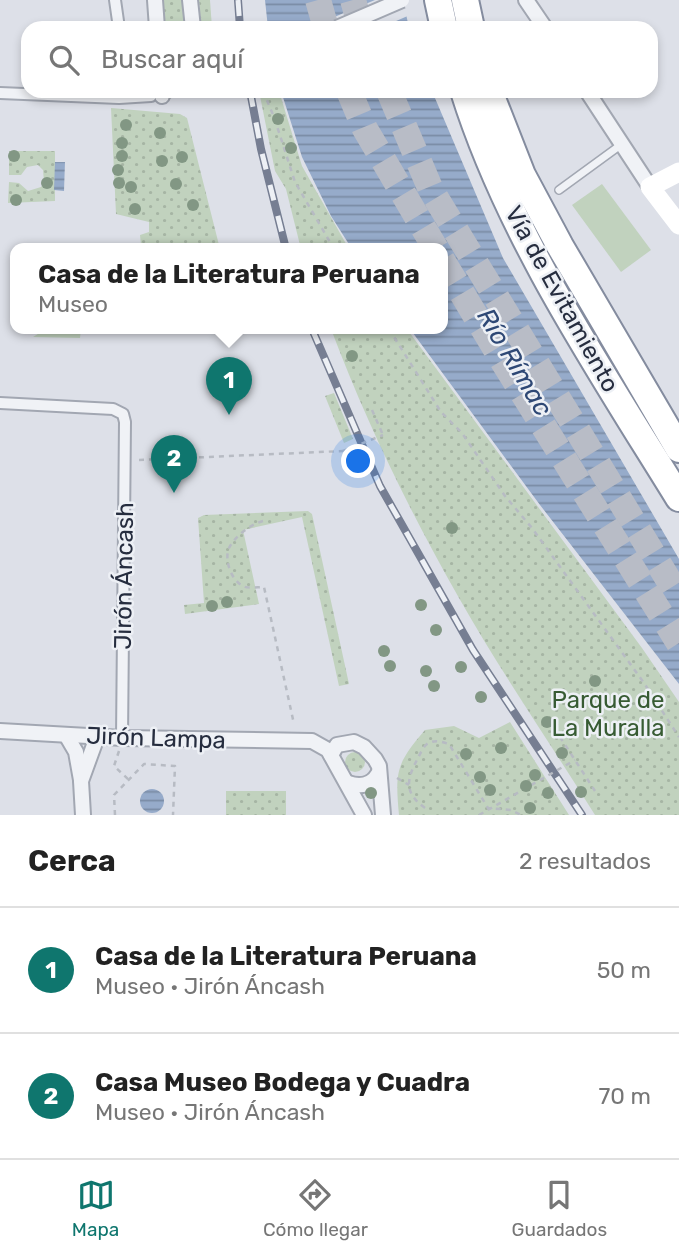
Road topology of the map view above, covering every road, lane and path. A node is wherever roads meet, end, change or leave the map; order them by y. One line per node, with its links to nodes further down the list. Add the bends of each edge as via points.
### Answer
1 (115, 0): 8 (street)
2 (155, 0): 9 (street)
3 (190, 0): 10 (street)
4 (402, 0): 11 (street, bridge)
5 (438, 0): 12 (highway)
6 (465, 0): 13 (highway)
7 (526, 0): 14 (street)
8 (118, 21)
9 (156, 21)
10 (192, 21)
11 (353, 21)
12 (442, 21)
13 (470, 21)
14 (540, 21)
15 (0, 93): 16 (street)
16 (21, 93)
17 (265, 98): 26 (path, via 295,182)
18 (467, 98): 32 (highway, Vía de Evitamiento, via 500,187 537,260)
19 (492, 98): 30 (highway, Vía de Evitamiento, via 522,174 560,246)
20 (592, 98): 21 (street)
21 (622, 144): 23 (street); 24 (lane)
22 (679, 172): 23 (main road)
23 (650, 187): 25 (main road)
24 (559, 190)
25 (679, 225)
26 (331, 243)
27 (392, 334): 38 (path, via 441,412 532,527)
28 (0, 403): 31 (street, Jirón Áncash, via 123,414)
29 (372, 410): 31 (path, bridge, via 383,435 343,451)
30 (679, 449)
31 (125, 460): 39 (street, Jirón Áncash)
32 (679, 498)
33 (263, 521): 40 (path, via 240,535 229,548 228,560 236,582 245,588 264,587)
34 (549, 720): 42 (path)
35 (0, 731): 36 (street, Jirón Lampa)
36 (66, 735): 37 (street, Jirón Lampa); 45 (street, via 76,752)
37 (97, 737): 39 (street, Jirón Lampa); 45 (street)
38 (679, 737)
39 (123, 738): 40 (street, Jirón Lampa); 44 (path, via 114,766)
40 (305, 741): 41 (street, via 324,747)
41 (331, 755): 43 (street, via 337,745 355,742 375,759); 46 (street)
42 (575, 760): 47 (path); 54 (path, bridge)
43 (378, 774): 46 (street, via 364,785); 53 (street)
44 (129, 780): 50 (path, via 114,795); 51 (path, via 144,764 175,766)
45 (81, 781): 49 (street)
46 (348, 783): 52 (street)
47 (595, 791)
48 (425, 808): 55 (path, via 410,794 411,771 427,744 437,741 449,744 488,808)
49 (83, 815)
50 (115, 815)
51 (173, 815)
52 (364, 815)
53 (383, 815)
54 (479, 815)
55 (521, 815)

